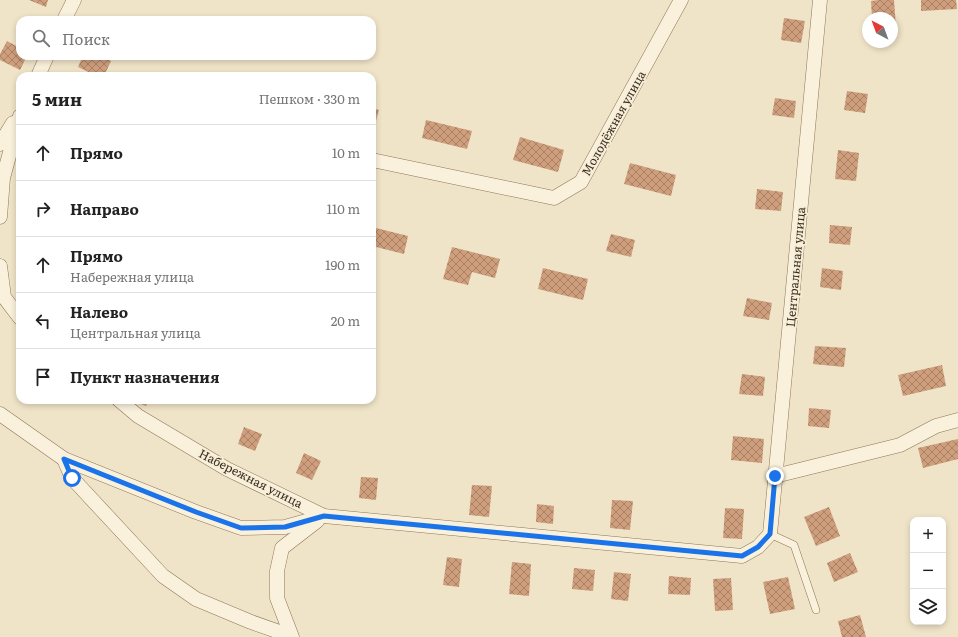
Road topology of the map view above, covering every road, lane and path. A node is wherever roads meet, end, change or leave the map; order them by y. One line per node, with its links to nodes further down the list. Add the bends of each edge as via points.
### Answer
1 (74, 0): 4 (street)
2 (681, 0): 10 (street, Молодёжная улица, via 581,182 554,198)
3 (820, 0): 18 (street, Центральная улица)
4 (66, 16)
5 (45, 60): 6 (street)
6 (40, 72)
7 (16, 118): 9 (street)
8 (16, 131): 11 (street, via 3,178)
9 (0, 144)
10 (376, 161)
11 (0, 217)
12 (0, 266): 13 (street, via 4,297)
13 (16, 313)
14 (124, 404): 19 (street, Набережная улица, via 138,416 227,469)
15 (0, 414): 17 (street)
16 (958, 420): 18 (street, via 936,426 900,445)
17 (64, 459): 19 (street, via 241,528 285,527); 22 (street, via 72,478 163,576 196,599)
18 (775, 476): 20 (street, Центральная улица)
19 (324, 516): 20 (street, Набережная улица, via 742,556 758,547); 22 (street, via 282,548 277,571 277,598)
20 (770, 534): 21 (lane, via 794,545)
21 (816, 610)
22 (291, 636)

